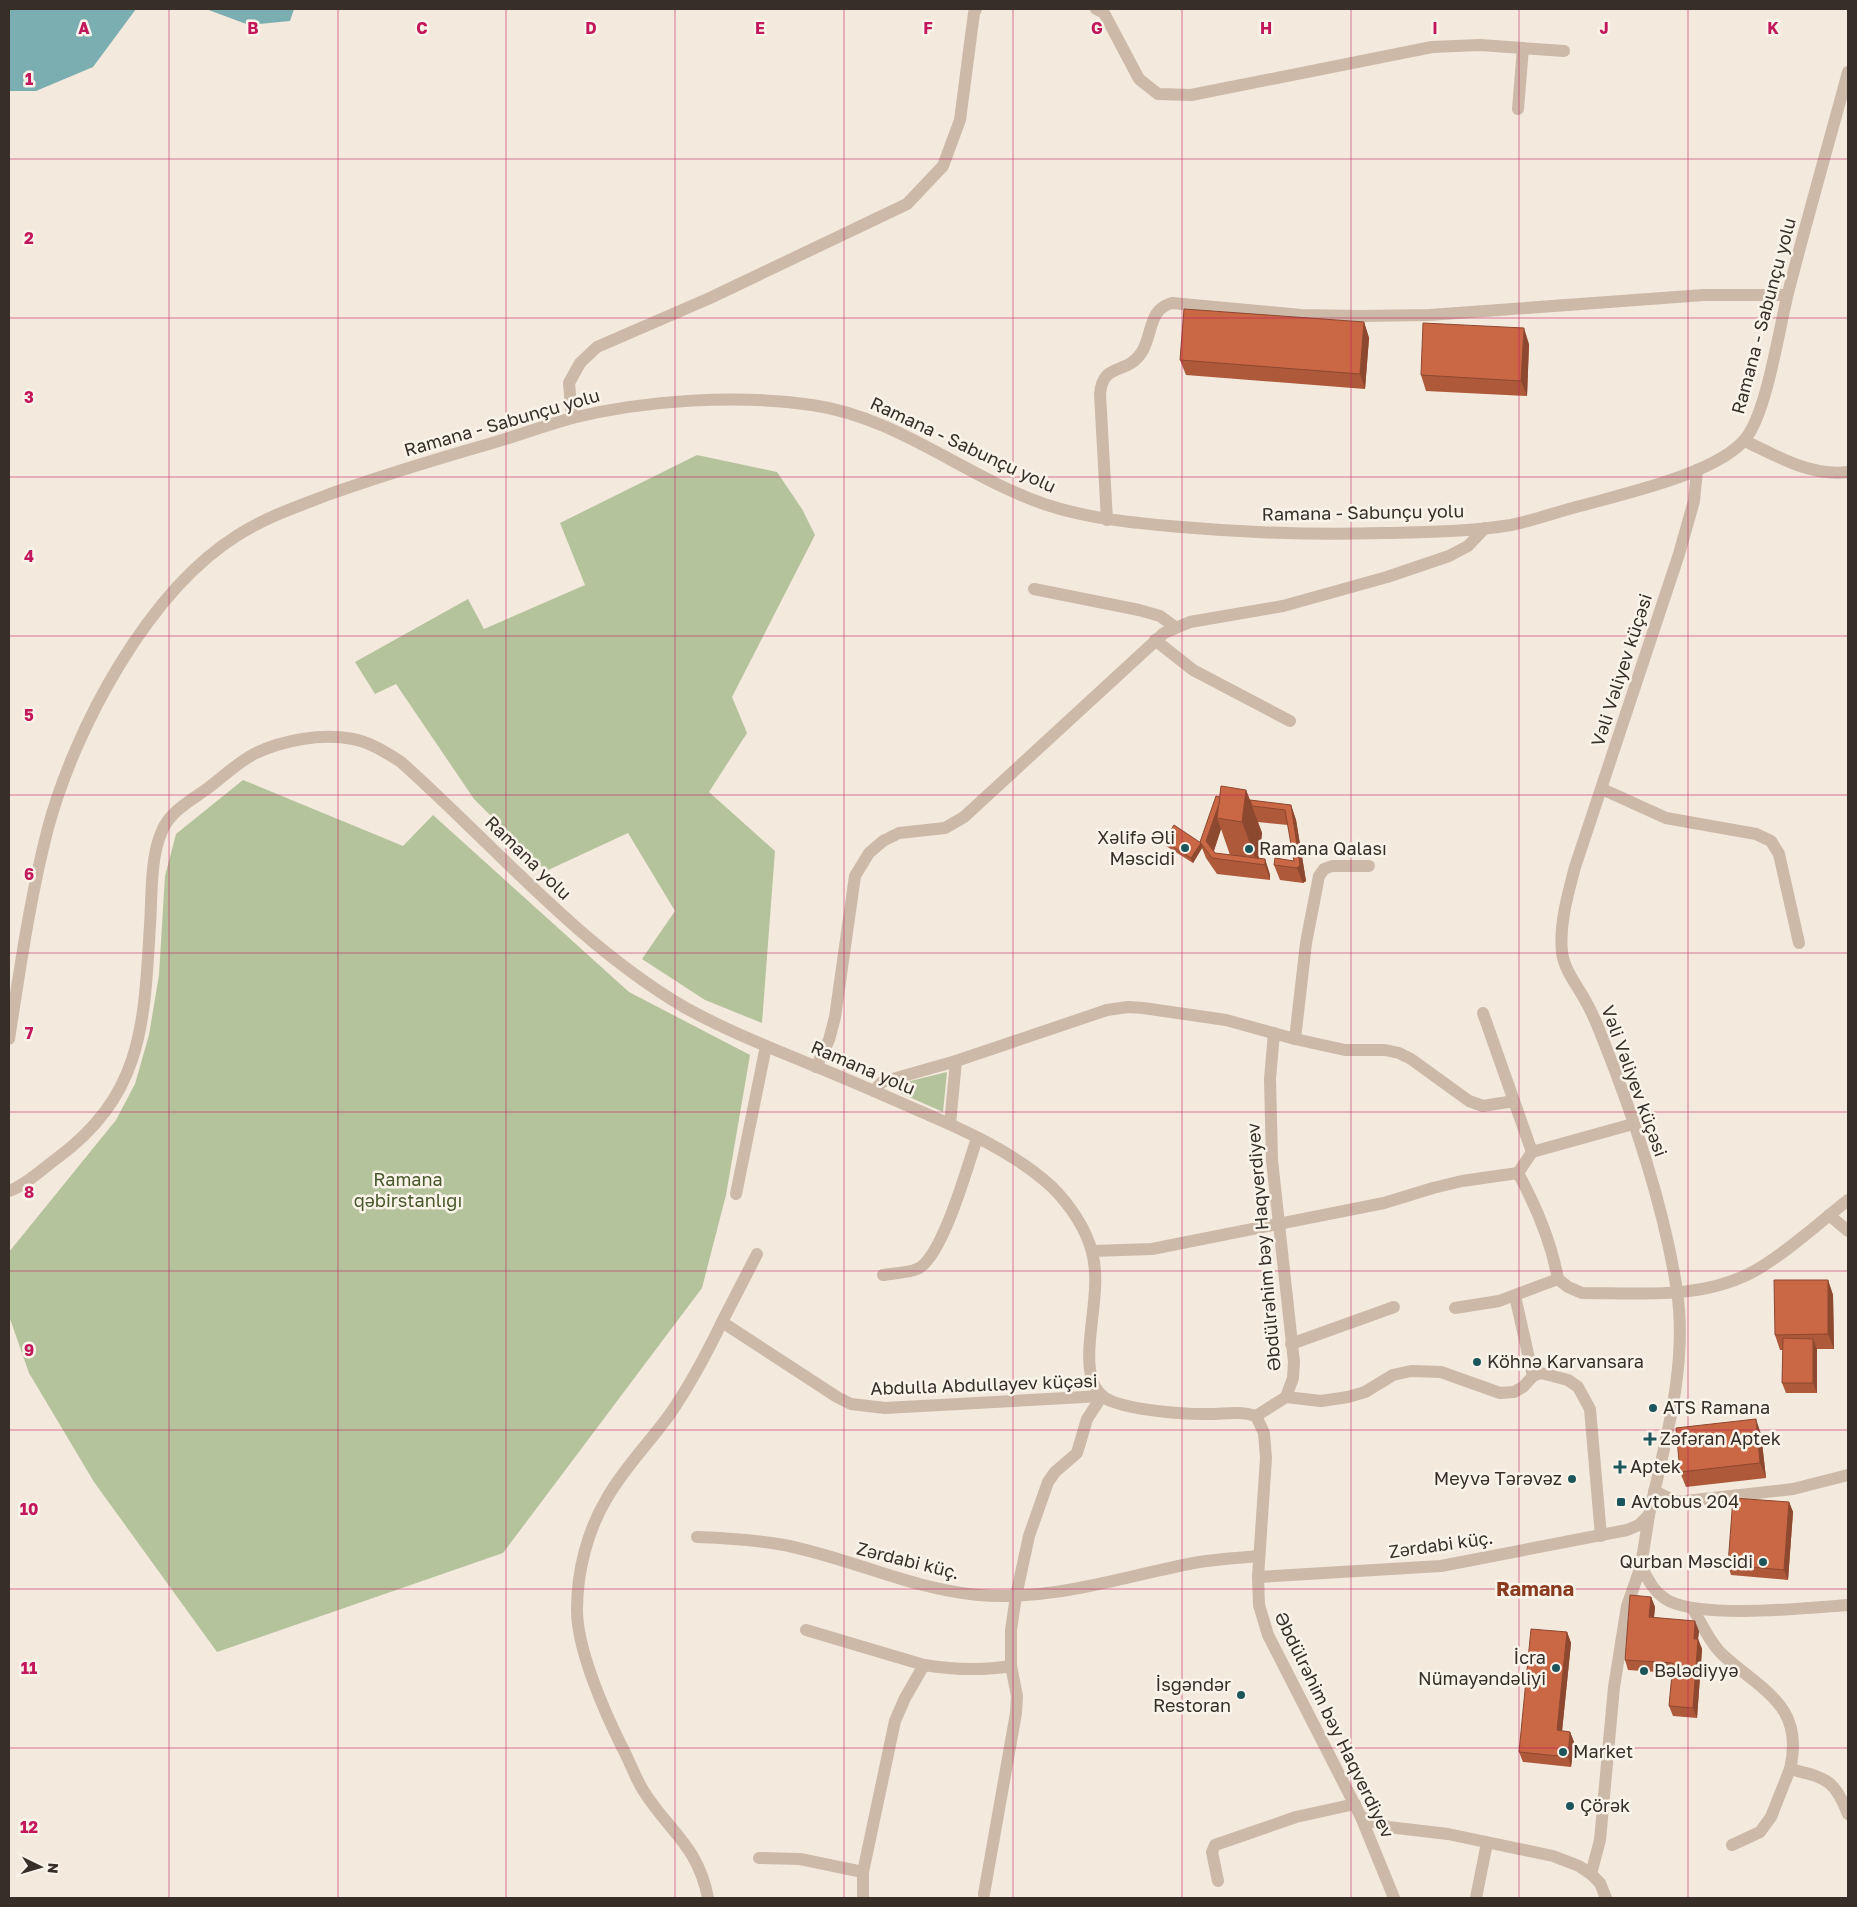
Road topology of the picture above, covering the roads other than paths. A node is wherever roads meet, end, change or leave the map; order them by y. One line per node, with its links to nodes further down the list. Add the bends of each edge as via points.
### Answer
1 (976, 9): 8 (street, via 960,120 943,166 907,204 710,298 597,347 580,363 569,383)
2 (1096, 9): 3 (street, via 1104,13 1139,79 1158,94 1191,95 1432,47 1480,45)
3 (1523, 48): 4 (street); 6 (street)
4 (1564, 51)
5 (1848, 72): 7 (street, Ramana - Sabunçu yolu)
6 (1518, 109)
7 (1787, 295): 9 (street, Ramana - Sabunçu yolu, via 1756,422); 12 (street, via 1704,296 1430,315 1301,315 1178,303 1164,305 1157,310 1143,350 1134,361 1125,368 1108,372 1101,380)
8 (572, 418): 12 (street, Ramana - Sabunçu yolu, via 643,405 681,402 814,405 890,428 1012,491 1042,503); 23 (street, Ramana - Sabunçu yolu, via 393,472 291,508 238,535 195,568 155,610 120,664 62,783 37,875)
9 (1745, 441): 10 (street, Ramana - Sabunçu yolu, via 1717,461); 11 (street, via 1813,470 1838,474)
10 (1697, 470): 13 (street, Ramana - Sabunçu yolu, via 1534,520); 18 (street, Vəli Vəliyev küçəsi, via 1694,502 1679,554)
11 (1848, 472)
12 (1107, 520): 13 (street, Ramana - Sabunçu yolu, via 1282,533 1437,532)
13 (1485, 528): 15 (street, via 1468,546 1449,556 1387,577 1283,606)
14 (1034, 589): 15 (street, via 1138,610 1160,616)
15 (1175, 627): 16 (street)
16 (1154, 640): 17 (street, via 1193,670); 27 (street, via 964,817 945,828 899,833 869,853 855,876 836,1017)
17 (1290, 721)
18 (1602, 789): 20 (street, via 1666,818 1756,834 1771,841 1779,854); 31 (street, Vəli Vəliyev küçəsi, via 1573,875 1563,925 1562,955 1594,1017)
19 (1369, 866): 24 (street, via 1332,866 1319,876 1306,944)
20 (1799, 943)
21 (1483, 1013): 29 (street)
22 (1274, 1033): 24 (street); 26 (street, via 1226,1020 1128,1007 1107,1010); 39 (street, Əbdülrəhim bəy Haqverdiyev, via 1270,1079 1271,1133)
23 (9, 1039)
24 (1295, 1039): 29 (street, via 1345,1050 1399,1053 1470,1101 1482,1106)
25 (766, 1046): 27 (street, Ramana yolu); 35 (street, Ramana yolu, via 683,1006 608,954 558,912 401,762 381,749 355,739 308,738 253,754 174,813 162,831 153,875 146,1002 129,1072 117,1096 95,1126 73,1146); 36 (street)
26 (956, 1060): 28 (street, via 882,1082); 30 (street)
27 (816, 1066): 28 (street, Ramana yolu)
28 (874, 1091): 30 (street, Ramana yolu)
29 (1514, 1101): 33 (street)
30 (950, 1124): 32 (street, Ramana yolu)
31 (1633, 1124): 33 (street); 45 (street, Vəli Vəliyev küçəsi, via 1659,1207)
32 (977, 1138): 41 (street, Ramana yolu, via 1051,1187 1076,1218); 43 (street, via 948,1224 931,1258 919,1269)
33 (1532, 1152): 34 (street)
34 (1518, 1173): 39 (street, via 1462,1181 1384,1203); 44 (street, via 1532,1198 1548,1240)
35 (9, 1191)
36 (736, 1194)
37 (1848, 1200): 38 (street)
38 (1829, 1215): 40 (street); 45 (street, via 1757,1270 1724,1283)
39 (1279, 1223): 41 (street, via 1152,1249); 50 (street, Əbdülrəhim bəy Haqverdiyev)
40 (1848, 1230)
41 (1092, 1251): 52 (street, Ramana yolu, via 1095,1292 1090,1367 1093,1383)
42 (757, 1254): 49 (street)
43 (883, 1274)
44 (1558, 1279): 45 (street, via 1582,1293); 46 (street)
45 (1677, 1292): 56 (street, Vəli Vəliyev küçəsi, via 1680,1350 1677,1379)
46 (1515, 1296): 48 (street, via 1478,1306); 51 (street)
47 (1394, 1307): 50 (street)
48 (1455, 1308)
49 (722, 1322): 52 (street, Abdulla Abdullayev küçəsi, via 851,1404 885,1408); 80 (street, via 671,1412 607,1498 586,1548 577,1611 582,1649 615,1732 643,1790 690,1851 704,1876)
50 (1291, 1344): 53 (street, Əbdülrəhim bəy Haqverdiyev, via 1293,1378)
51 (1533, 1376): 53 (street, via 1514,1392 1500,1393 1441,1372 1411,1371 1392,1375 1365,1392 1348,1397 1321,1401); 58 (street, via 1541,1373 1568,1380 1586,1399 1590,1409)
52 (1102, 1396): 54 (street, Abdulla Abdullayev küçəsi, via 1111,1402 1143,1408); 63 (street, via 1087,1419 1077,1453 1048,1482 1029,1536)
53 (1286, 1397): 54 (street)
54 (1256, 1416): 60 (street, Əbdülrəhim bəy Haqverdiyev, via 1264,1433 1266,1458)
55 (1848, 1475): 56 (street, via 1793,1489 1676,1502)
56 (1654, 1491): 57 (street, Vəli Vəliyev küçəsi)
57 (1649, 1515): 58 (street, Zərdabi küç., via 1639,1525); 61 (street)
58 (1601, 1536): 62 (street, Zərdabi küç., via 1440,1566)
59 (697, 1537): 63 (street, Zərdabi küç., via 785,1546 942,1591)
60 (1260, 1556): 62 (street, Əbdülrəhim bəy Haqverdiyev); 63 (street, Zərdabi küç., via 1199,1562)
61 (1641, 1566): 65 (street, via 1656,1591 1669,1601); 77 (street, via 1626,1615 1614,1687 1600,1840)
62 (1258, 1577): 70 (street, Əbdülrəhim bəy Haqverdiyev, via 1259,1606 1268,1635)
63 (1016, 1596): 68 (street, via 1011,1630)
64 (1848, 1606): 65 (street, via 1777,1610)
65 (1694, 1609): 69 (street, via 1721,1654 1776,1699 1790,1723 1794,1741)
66 (806, 1630): 67 (street)
67 (924, 1665): 68 (street, via 957,1670); 76 (street, via 895,1721)
68 (1011, 1666): 79 (street, via 1017,1696 1016,1713)
69 (1790, 1769): 71 (street, via 1824,1778 1833,1786); 74 (street, via 1779,1800 1760,1832)
70 (1355, 1804): 72 (street, Əbdülrəhim bəy Haqverdiyev); 78 (street, via 1296,1817 1215,1845 1212,1852)
71 (1848, 1814)
72 (1362, 1817): 73 (street, via 1388,1827 1448,1834); 82 (street, Əbdülrəhim bəy Haqverdiyev)
73 (1487, 1843): 77 (street, via 1553,1856); 83 (street)
74 (1732, 1845)
75 (759, 1858): 76 (street, via 800,1859)
76 (863, 1872): 81 (street)
77 (1591, 1874): 84 (street)
78 (1218, 1881)
79 (984, 1894)
80 (708, 1898)
81 (863, 1898)
82 (1394, 1898)
83 (1476, 1898)
84 (1606, 1898)

